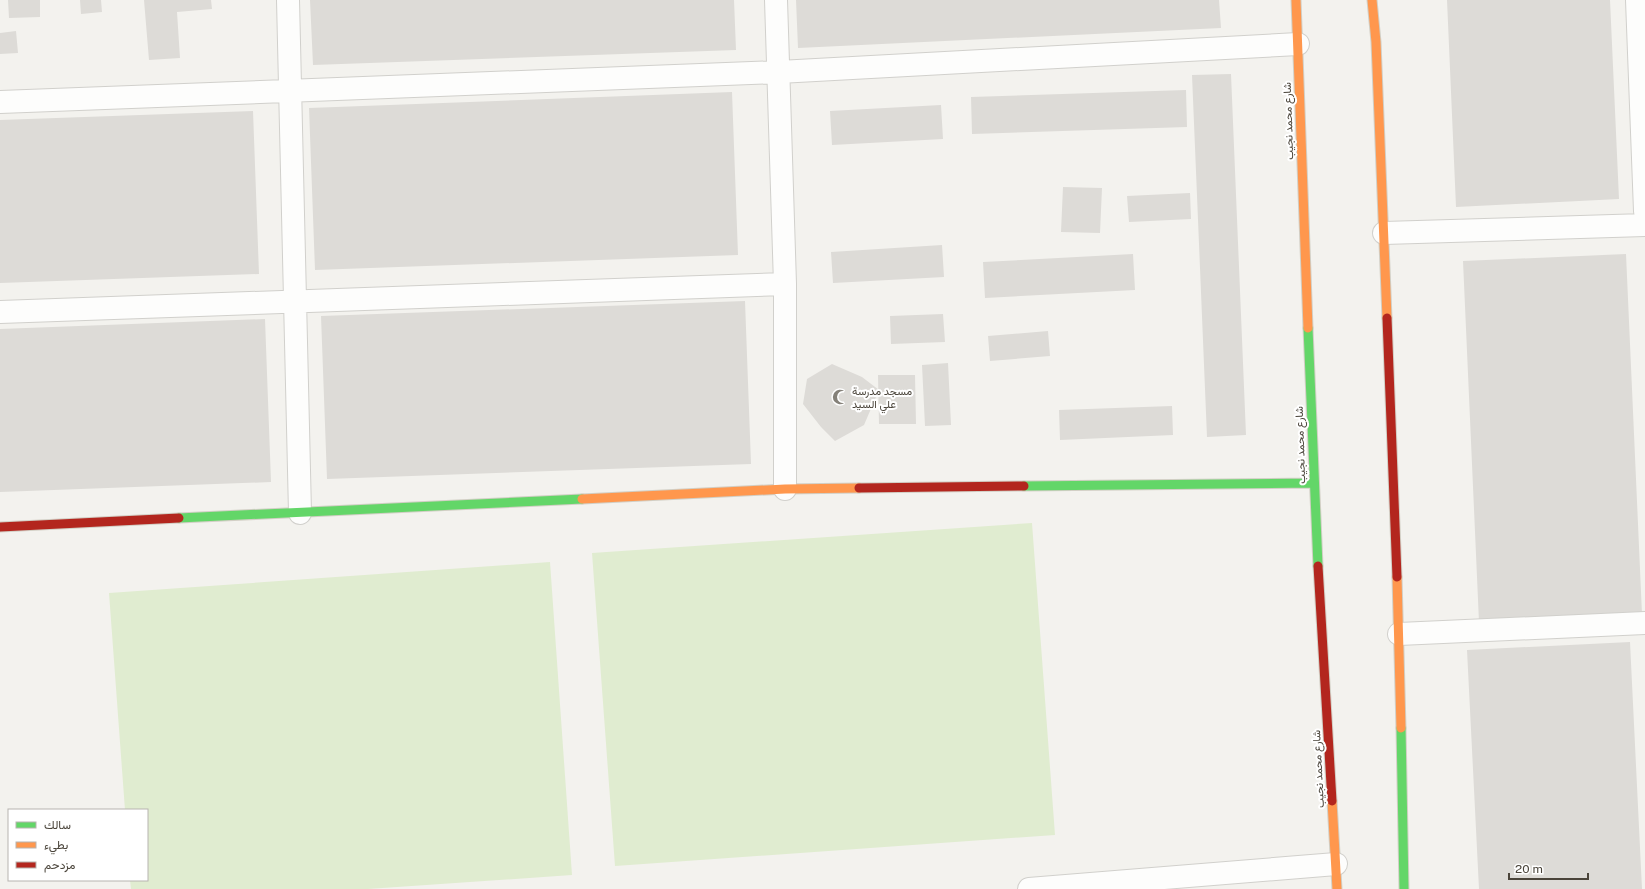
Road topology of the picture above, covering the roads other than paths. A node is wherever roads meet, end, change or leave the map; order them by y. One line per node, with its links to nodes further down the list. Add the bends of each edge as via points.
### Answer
1 (288, 0): 9 (street)
2 (776, 0): 8 (street)
3 (1296, 0): 7 (main road, شارع محمد نجيب)
4 (1372, 0): 13 (main road)
5 (1637, 0): 6 (street)
6 (1642, 22): 11 (street)
7 (1298, 44): 8 (street); 17 (main road, شارع محمد نجيب)
8 (779, 72): 9 (street); 14 (street)
9 (290, 91): 10 (street); 15 (street)
10 (0, 102)
11 (1645, 211)
12 (1645, 225): 13 (street)
13 (1384, 233): 22 (main road)
14 (785, 284): 15 (street); 18 (street)
15 (296, 301): 16 (street); 19 (street)
16 (0, 312)
17 (1313, 483): 18 (main road); 23 (main road, شارع محمد نجيب)
18 (785, 489): 19 (main road)
19 (300, 513): 20 (main road)
20 (0, 526)
21 (1645, 623): 22 (street)
22 (1399, 634): 26 (main road)
23 (1336, 864): 24 (street); 25 (main road, شارع محمد نجيب)
24 (1029, 889)
25 (1337, 889)
26 (1404, 889)

